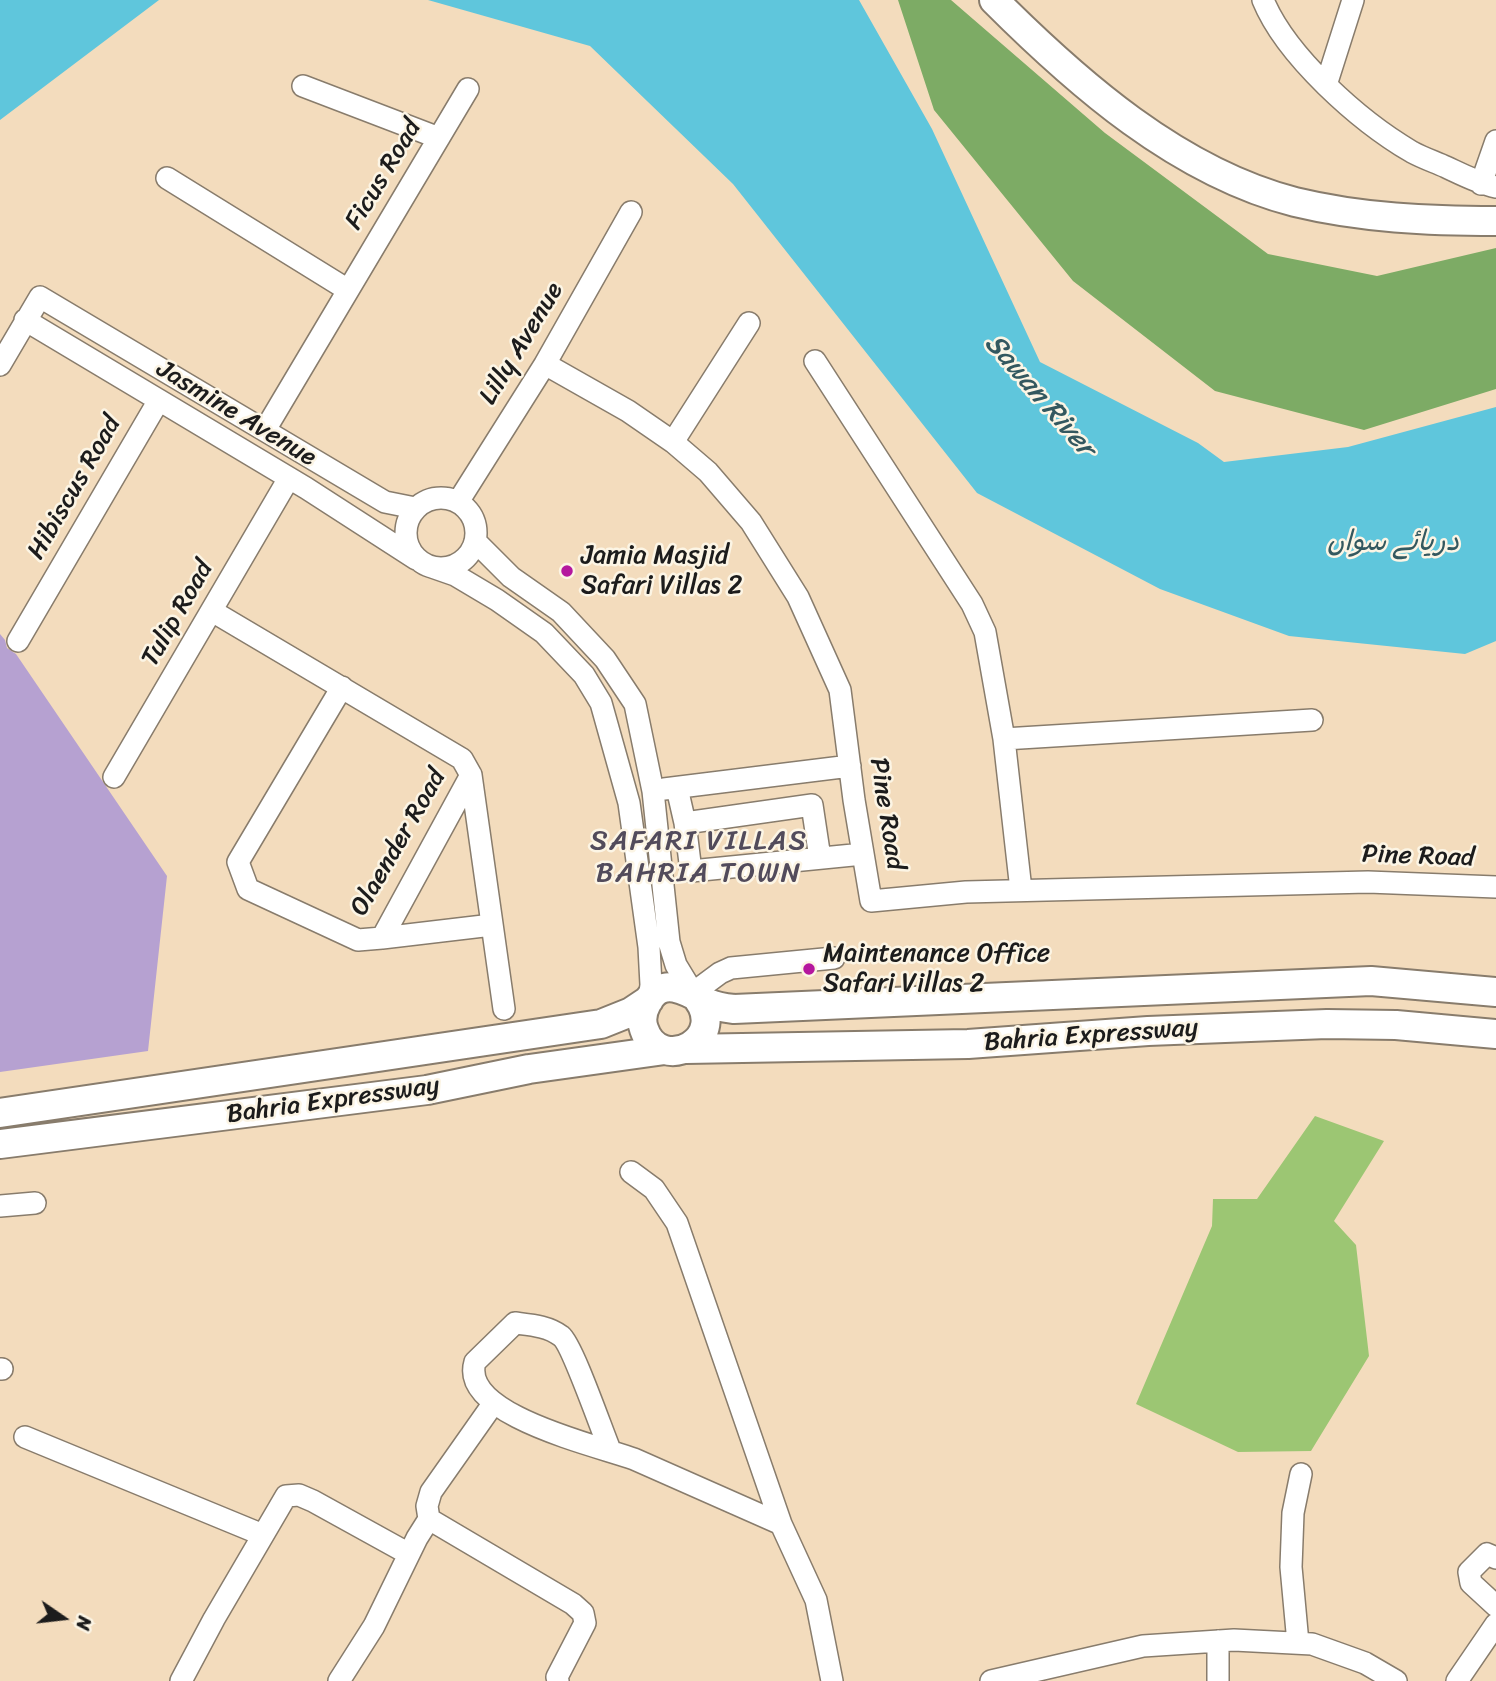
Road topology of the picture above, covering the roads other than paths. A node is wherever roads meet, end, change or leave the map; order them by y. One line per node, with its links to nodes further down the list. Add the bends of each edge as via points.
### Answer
1 (994, 0): 12 (main road, via 1106,104 1223,176 1294,201 1382,218)
2 (1263, 0): 4 (street, via 1271,20)
3 (1353, 0): 4 (street)
4 (1326, 85): 10 (street, via 1411,151)
5 (303, 86): 7 (street)
6 (468, 89): 7 (street, Ficus Road)
7 (439, 138): 13 (street, Ficus Road)
8 (1496, 141): 10 (street)
9 (167, 177): 13 (street)
10 (1489, 185)
11 (631, 212): 17 (street, Lilly Avenue)
12 (1496, 221)
13 (348, 290): 20 (street, Ficus Road)
14 (25, 320): 18 (street); 19 (street, Jasmine Avenue); 20 (street, Jasmine Avenue, via 40,297)
15 (749, 323): 21 (street)
16 (815, 361): 31 (street, via 972,604 985,632)
17 (545, 364): 21 (street, Pine Road); 23 (street, Lilly Avenue)
18 (0, 365)
19 (159, 400): 22 (street, Jasmine Avenue); 28 (street, Hibiscus Road)
20 (265, 430): 24 (street, Jasmine Avenue, via 384,502)
21 (673, 442): 32 (street, Pine Road, via 708,472 751,522 798,597 840,690)
22 (289, 478): 26 (street, Jasmine Avenue); 27 (street, Tulip Road)
23 (458, 502): 24 (street, via 431,499); 25 (street, via 475,523)
24 (415, 508): 26 (street, via 407,524 407,543)
25 (475, 541): 26 (street, via 466,558 450,567); 38 (street, via 511,578 561,612 605,659 635,704)
26 (424, 563): 51 (street, Jasmine Avenue, via 455,575 544,633 584,675 601,703 629,803 652,974)
27 (212, 611): 29 (street); 35 (street, Tulip Road)
28 (18, 640)
29 (342, 688): 34 (street, Olaender Road, via 462,759); 47 (street, Olaender Road, via 238,862 248,889 358,940)
30 (1312, 720): 31 (street)
31 (1004, 739): 45 (street)
32 (850, 766): 33 (street); 42 (street, Pine Road)
33 (794, 773): 36 (street); 39 (street)
34 (471, 775): 46 (street); 47 (street, Olaender Road)
35 (114, 777)
36 (738, 780): 37 (street); 40 (street)
37 (677, 788): 38 (street); 41 (street)
38 (653, 791): 50 (street, via 669,942)
39 (798, 807): 40 (street); 43 (street, via 812,805)
40 (745, 815): 41 (street)
41 (685, 823): 43 (street, via 691,872)
42 (863, 854): 43 (street); 45 (street, Pine Road, via 871,901)
43 (820, 858)
44 (1496, 887): 45 (street, Pine Road, via 1368,882)
45 (1021, 890)
46 (492, 925): 47 (street); 52 (street)
47 (382, 938)
48 (834, 958): 50 (street, via 731,968)
49 (1496, 992): 50 (main road, Bahria Expressway, via 1371,981 734,1009 716,1006)
50 (693, 993): 51 (main road, via 664,989); 54 (main road, via 706,1018 701,1037)
51 (649, 1000): 54 (main road, via 643,1011 646,1035 654,1045); 55 (main road, Bahria Expressway, via 601,1024)
52 (504, 1009)
53 (1496, 1034): 54 (main road, Bahria Expressway, via 1327,1024 968,1044)
54 (676, 1050): 56 (main road, Bahria Expressway, via 529,1069 427,1090)
55 (0, 1113)
56 (0, 1144)
57 (631, 1172): 65 (street, via 654,1189 677,1223)
58 (35, 1203): 59 (street)
59 (0, 1206)
60 (494, 1404): 62 (street, via 563,1438); 62 (street, via 474,1378 475,1362 515,1323 539,1325 563,1337 573,1353); 64 (street, via 431,1492)
61 (25, 1437): 66 (street)
62 (610, 1450): 65 (street)
63 (1301, 1474): 72 (street, via 1293,1513 1291,1567)
64 (429, 1519): 67 (street); 76 (street, via 583,1614 585,1623)
65 (781, 1524): 77 (street, via 817,1600)
66 (263, 1535): 67 (street, via 286,1496 299,1495); 74 (street)
67 (409, 1554): 75 (street, via 374,1626)
68 (1496, 1558): 69 (street, via 1487,1554 1469,1572 1471,1583)
69 (1496, 1606)
70 (1496, 1624): 81 (street)
71 (1218, 1641): 72 (street); 73 (street, via 1143,1646); 79 (street)
72 (1298, 1643): 80 (street, via 1365,1663)
73 (1047, 1674): 78 (street)
74 (181, 1681)
75 (340, 1681)
76 (558, 1681)
77 (832, 1681)
78 (991, 1681)
79 (1217, 1681)
80 (1396, 1681)
81 (1457, 1681)

